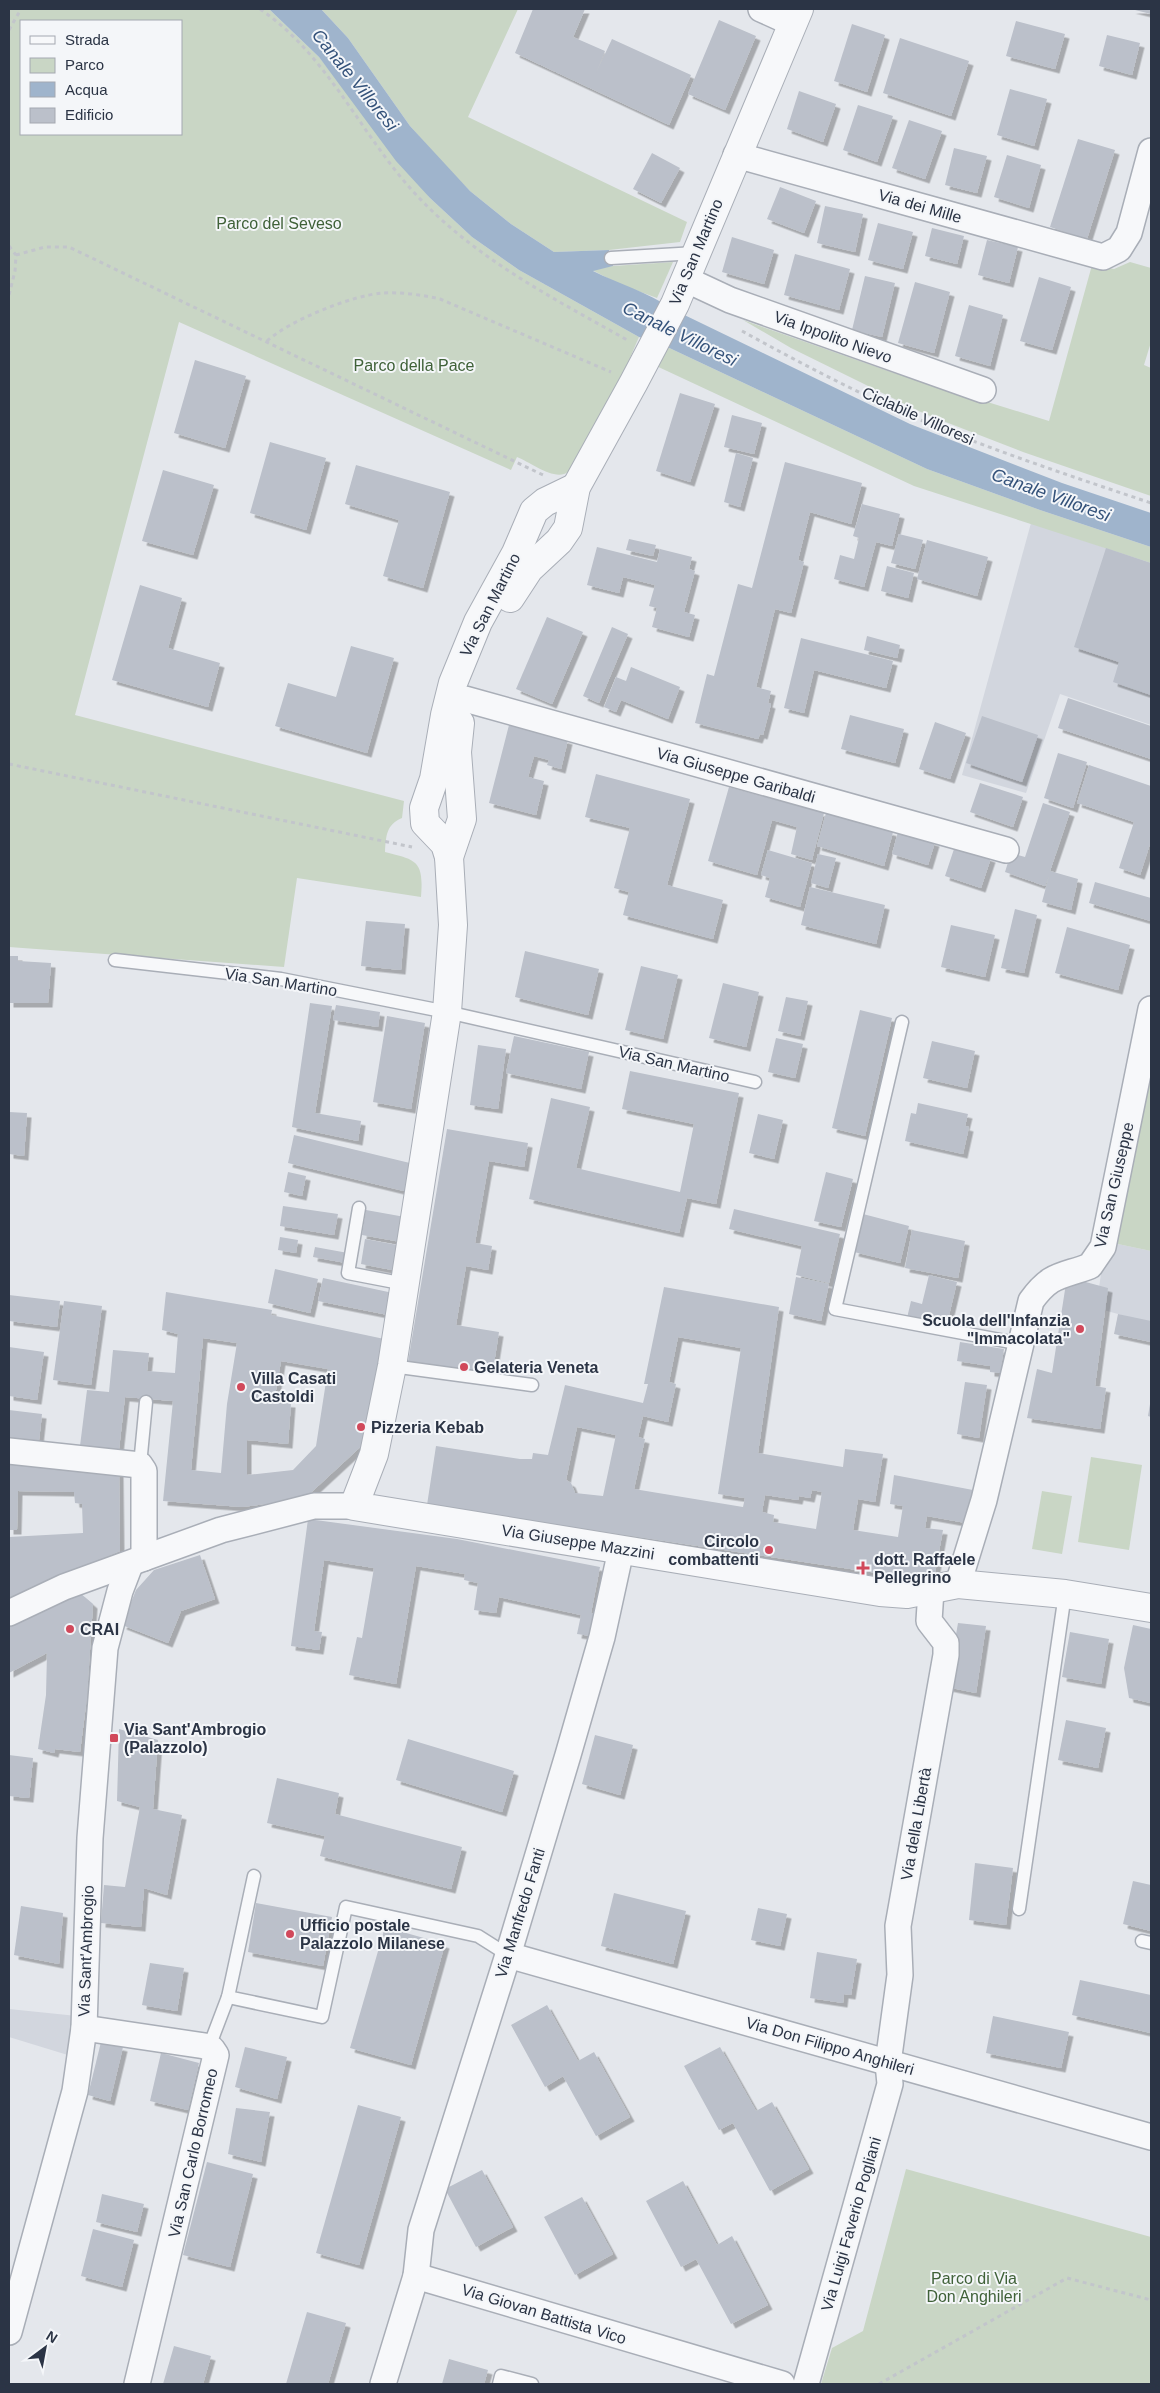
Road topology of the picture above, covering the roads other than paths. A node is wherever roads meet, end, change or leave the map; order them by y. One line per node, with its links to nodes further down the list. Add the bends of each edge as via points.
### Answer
1 (761, 9): 2 (street)
2 (796, 16): 4 (street, Via San Martino)
3 (1151, 151): 4 (street, Via dei Mille, via 1128,233 1118,249 1103,257)
4 (736, 156): 5 (street, Via San Martino)
5 (696, 253): 6 (lane); 7 (street, Via San Martino)
6 (611, 258)
7 (680, 292): 8 (street, Via Ippolito Nievo, via 730,300); 9 (street, Via San Martino, via 643,344 634,382)
8 (983, 390)
9 (576, 487): 10 (street, Via San Martino, via 564,535 529,569 509,600); 12 (street, Via San Martino, via 534,510 516,553 478,622 453,683 434,779 423,816 430,830 445,844)
10 (465, 699): 11 (street, Via Giuseppe Garibaldi); 12 (street, Via San Martino, via 457,752 462,819)
11 (1006, 850)
12 (449, 857): 15 (street, Via San Martino, via 453,925)
13 (115, 960): 15 (lane, Via San Martino, via 282,979)
14 (1151, 1009): 20 (street, Via San Giuseppe, via 1103,1247 1090,1266 1065,1272 1039,1290 1026,1314)
15 (447, 1012): 17 (lane, Via San Martino); 19 (street, Via San Martino)
16 (902, 1022): 20 (lane, via 835,1309)
17 (755, 1082)
18 (359, 1208): 19 (lane, via 348,1273)
19 (405, 1284): 21 (street, Via San Martino)
20 (1021, 1344): 29 (street, Via San Giuseppe, via 984,1500)
21 (392, 1366): 22 (lane); 26 (street, Via San Martino, via 374,1454)
22 (532, 1385)
23 (146, 1402): 25 (lane)
24 (9, 1451): 25 (street)
25 (142, 1468): 28 (street)
26 (354, 1506): 27 (street, Via Giuseppe Mazzini); 28 (street, Via Giuseppe Mazzini, via 314,1506 221,1530)
27 (621, 1550): 30 (street, Via Giuseppe Mazzini, via 880,1592 906,1594); 36 (street, Via Manfredo Fanti, via 602,1636)
28 (137, 1562): 33 (street, Via Giuseppe Mazzini, via 64,1587); 38 (street, Via Sant'Ambrogio, via 120,1591 105,1648 90,1847)
29 (958, 1584): 30 (street, Via Giuseppe Mazzini); 31 (street, Via Giuseppe Mazzini)
30 (930, 1590): 40 (street, Via della Libertà, via 929,1622 946,1644 946,1655 898,1926 900,1975)
31 (1065, 1594): 32 (street, Via Giuseppe Mazzini); 35 (lane)
32 (1151, 1608)
33 (9, 1613)
34 (254, 1876): 37 (lane)
35 (1019, 1909)
36 (508, 1955): 37 (lane, via 478,1936 346,1907 322,2017); 40 (street, Via Don Filippo Anghileri); 42 (street, Via Manfredo Fanti, via 421,2230)
37 (228, 1996): 39 (lane)
38 (84, 2028): 39 (street, Via San Carlo Borromeo); 43 (street, Via Sant'Ambrogio, via 75,2091)
39 (209, 2047): 44 (street, Via San Carlo Borromeo, via 215,2052 215,2059)
40 (888, 2063): 41 (street, Via Don Filippo Anghileri); 49 (street, Via Luigi Faverio Pogliani, via 890,2084)
41 (1151, 2137)
42 (416, 2276): 45 (street); 48 (street, Via Giovan Battista Vico)
43 (9, 2332)
44 (137, 2384)
45 (383, 2384)
46 (499, 2384): 47 (lane, via 501,2376)
47 (532, 2384)
48 (782, 2384)
49 (806, 2384)

